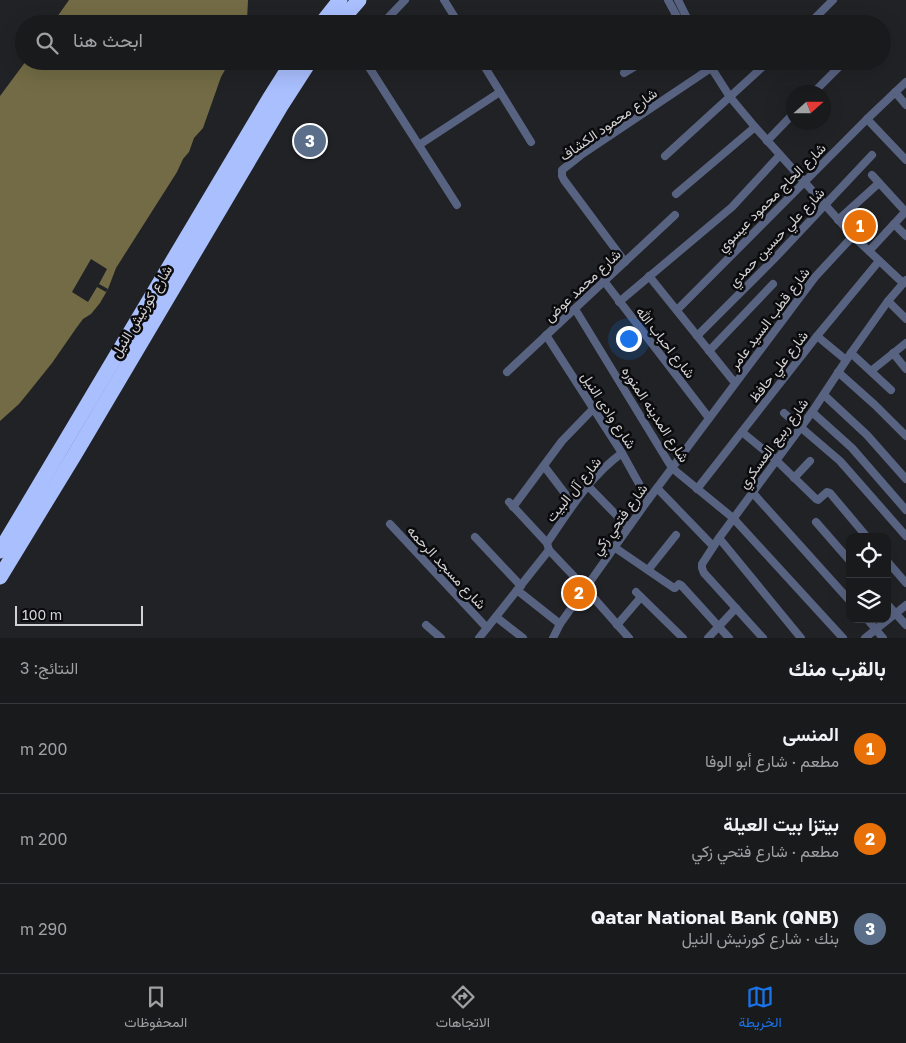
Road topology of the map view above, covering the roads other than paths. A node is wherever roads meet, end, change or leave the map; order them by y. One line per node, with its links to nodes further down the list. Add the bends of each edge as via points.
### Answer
1 (340, 0): 8 (highway)
2 (359, 0): 9 (highway)
3 (406, 0): 10 (street)
4 (444, 0): 11 (street)
5 (668, 0): 12 (street)
6 (678, 0): 13 (street)
7 (833, 0): 14 (street)
8 (328, 15)
9 (346, 15)
10 (391, 15)
11 (453, 15)
12 (676, 15)
13 (686, 15)
14 (818, 15)
15 (287, 70): 113 (highway, شارع كورنيش النيل)
16 (304, 70): 117 (highway, شارع كورنيش النيل)
17 (371, 70): 36 (street)
18 (487, 70): 27 (street)
19 (629, 70): 24 (street)
20 (702, 70): 55 (street, شارع محمود الكشاف, via 562,170 564,180)
21 (712, 70): 29 (street)
22 (759, 70): 29 (street)
23 (836, 70): 26 (street)
24 (624, 73)
25 (906, 82): 28 (street, شارع الحاج محمود عيسوي)
26 (821, 85)
27 (500, 92): 35 (street); 36 (street)
28 (895, 92): 30 (street); 31 (street, شارع الحاج محمود عيسوي)
29 (730, 97): 33 (street); 39 (street)
30 (906, 104)
31 (866, 119): 40 (street); 42 (street, شارع الحاج محمود عيسوي)
32 (786, 121): 34 (street)
33 (755, 127): 34 (street); 44 (street)
34 (767, 140): 37 (street)
35 (531, 142)
36 (419, 145): 45 (street)
37 (780, 155): 42 (street); 56 (street, via 732,207)
38 (872, 155): 46 (street, شارع علي حسين حمدي)
39 (664, 156)
40 (906, 160)
41 (872, 175): 43 (street)
42 (804, 182): 46 (street); 63 (street, شارع الحاج محمود عيسوي)
43 (879, 183): 47 (street); 49 (street)
44 (676, 194)
45 (457, 205)
46 (825, 205): 49 (street); 66 (street, شارع علي حسين حمدي)
47 (906, 211): 50 (street)
48 (674, 215): 55 (street, شارع محمد عوض)
49 (838, 220): 51 (street)
50 (894, 224): 52 (street); 53 (street)
51 (853, 236): 53 (street); 77 (street, شارع قطب السيد عامر, via 815,277)
52 (906, 236)
53 (869, 251): 54 (street)
54 (879, 261): 57 (street); 67 (street, شارع علي حافظ)
55 (625, 262): 58 (street, شارع محمد عوض)
56 (649, 276): 61 (street); 63 (street)
57 (904, 281): 60 (street, شارع ربيع العسكري)
58 (604, 282): 61 (street, شارع احباب الله); 62 (street, شارع محمد عوض)
59 (773, 284): 69 (street)
60 (888, 301): 64 (street); 70 (street, شارع ربيع العسكري)
61 (619, 302): 83 (street, شارع احباب الله)
62 (575, 309): 65 (street, شارع محمد عوض); 91 (street, شارع المدينه المنوره)
63 (677, 310): 66 (street)
64 (906, 319)
65 (546, 335): 75 (street, شارع محمد عوض); 80 (street, شارع وادى النيل)
66 (697, 336): 69 (street)
67 (817, 336): 72 (street); 85 (street, شارع علي حافظ)
68 (906, 343): 71 (street)
69 (709, 351): 77 (street)
70 (851, 353): 72 (street, شارع ربيع العسكري); 74 (street)
71 (893, 354): 73 (street); 74 (street)
72 (846, 360): 76 (street, شارع ربيع العسكري)
73 (906, 369)
74 (871, 371): 78 (street)
75 (507, 372)
76 (838, 372): 79 (street, شارع ربيع العسكري); 86 (street)
77 (735, 383): 83 (street, شارع قطب السيد عامر)
78 (891, 390)
79 (824, 395): 81 (street, شارع ربيع العسكري); 93 (street, via 867,435)
80 (594, 409): 87 (street, شارع وادى النيل); 90 (street, via 562,441)
81 (812, 412): 84 (street, شارع ربيع العسكري); 100 (street, via 852,448)
82 (784, 413): 84 (street)
83 (709, 418): 91 (street, شارع فتحي زكي)
84 (801, 427): 88 (street, شارع ربيع العسكري); 107 (street, via 840,461)
85 (742, 432): 88 (street); 96 (street, شارع علي حافظ)
86 (906, 436)
87 (622, 453): 94 (street, شارع آل البيت, via 611,460); 98 (street, شارع وادى النيل)
88 (776, 460): 92 (street); 97 (street, شارع ربيع العسكري)
89 (810, 461): 92 (street)
90 (544, 466): 99 (street); 112 (street, via 511,504)
91 (672, 468): 95 (street, شارع فتحي زكي); 96 (street, شارع المدينه المنوره)
92 (794, 478): 105 (street, via 817,500 830,493)
93 (906, 480)
94 (588, 486): 99 (street, شارع آل البيت); 104 (street)
95 (657, 488): 98 (street, شارع فتحي زكي); 111 (street)
96 (697, 489): 101 (street, شارع المدينه المنوره)
97 (752, 492): 101 (street, شارع ربيع العسكري); 121 (street)
98 (648, 500): 104 (street, شارع فتحي زكي)
99 (573, 504): 112 (street, شارع آل البيت)
100 (906, 510)
101 (733, 518): 109 (street, شارع ربيع العسكري); 145 (street, شارع المدينه المنوره)
102 (816, 522): 114 (street)
103 (390, 524): 133 (street, شارع مسجد الرحمه)
104 (628, 527): 110 (street, شارع فتحي زكي)
105 (864, 533)
106 (676, 535): 116 (street)
107 (906, 536)
108 (475, 537): 119 (street)
109 (719, 538): 111 (street, شارع ربيع العسكري); 144 (street)
110 (614, 546): 116 (street); 120 (street, شارع فتحي زكي)
111 (713, 546): 123 (street, شارع ربيع العسكري, via 702,568)
112 (548, 547): 119 (street, شارع آل البيت); 120 (street)
113 (0, 551)
114 (846, 556)
115 (891, 566): 118 (street)
116 (648, 570): 132 (street, via 674,588 679,584)
117 (0, 577)
118 (906, 583)
119 (519, 588): 126 (street, شارع آل البيت); 128 (street)
120 (585, 588): 128 (street, شارع فتحي زكي); 130 (street)
121 (846, 597)
122 (906, 605): 125 (street)
123 (736, 608): 132 (street); 143 (street)
124 (891, 608): 125 (street)
125 (896, 613): 131 (street); 134 (street)
126 (496, 617): 133 (street, شارع آل البيت); 138 (street)
127 (870, 623): 134 (street)
128 (560, 624): 135 (street, شارع فتحي زكي)
129 (426, 625): 136 (street)
130 (618, 625): 139 (street); 140 (street, via 639,594)
131 (906, 625)
132 (718, 627): 141 (street); 142 (street)
133 (487, 628): 137 (street, شارع آل البيت)
134 (876, 630): 146 (street); 147 (street)
135 (556, 636)
136 (440, 638)
137 (479, 638)
138 (523, 638)
139 (629, 638)
140 (683, 638)
141 (708, 638)
142 (728, 638)
143 (763, 638)
144 (800, 638)
145 (843, 638)
146 (865, 638)
147 (883, 638)

